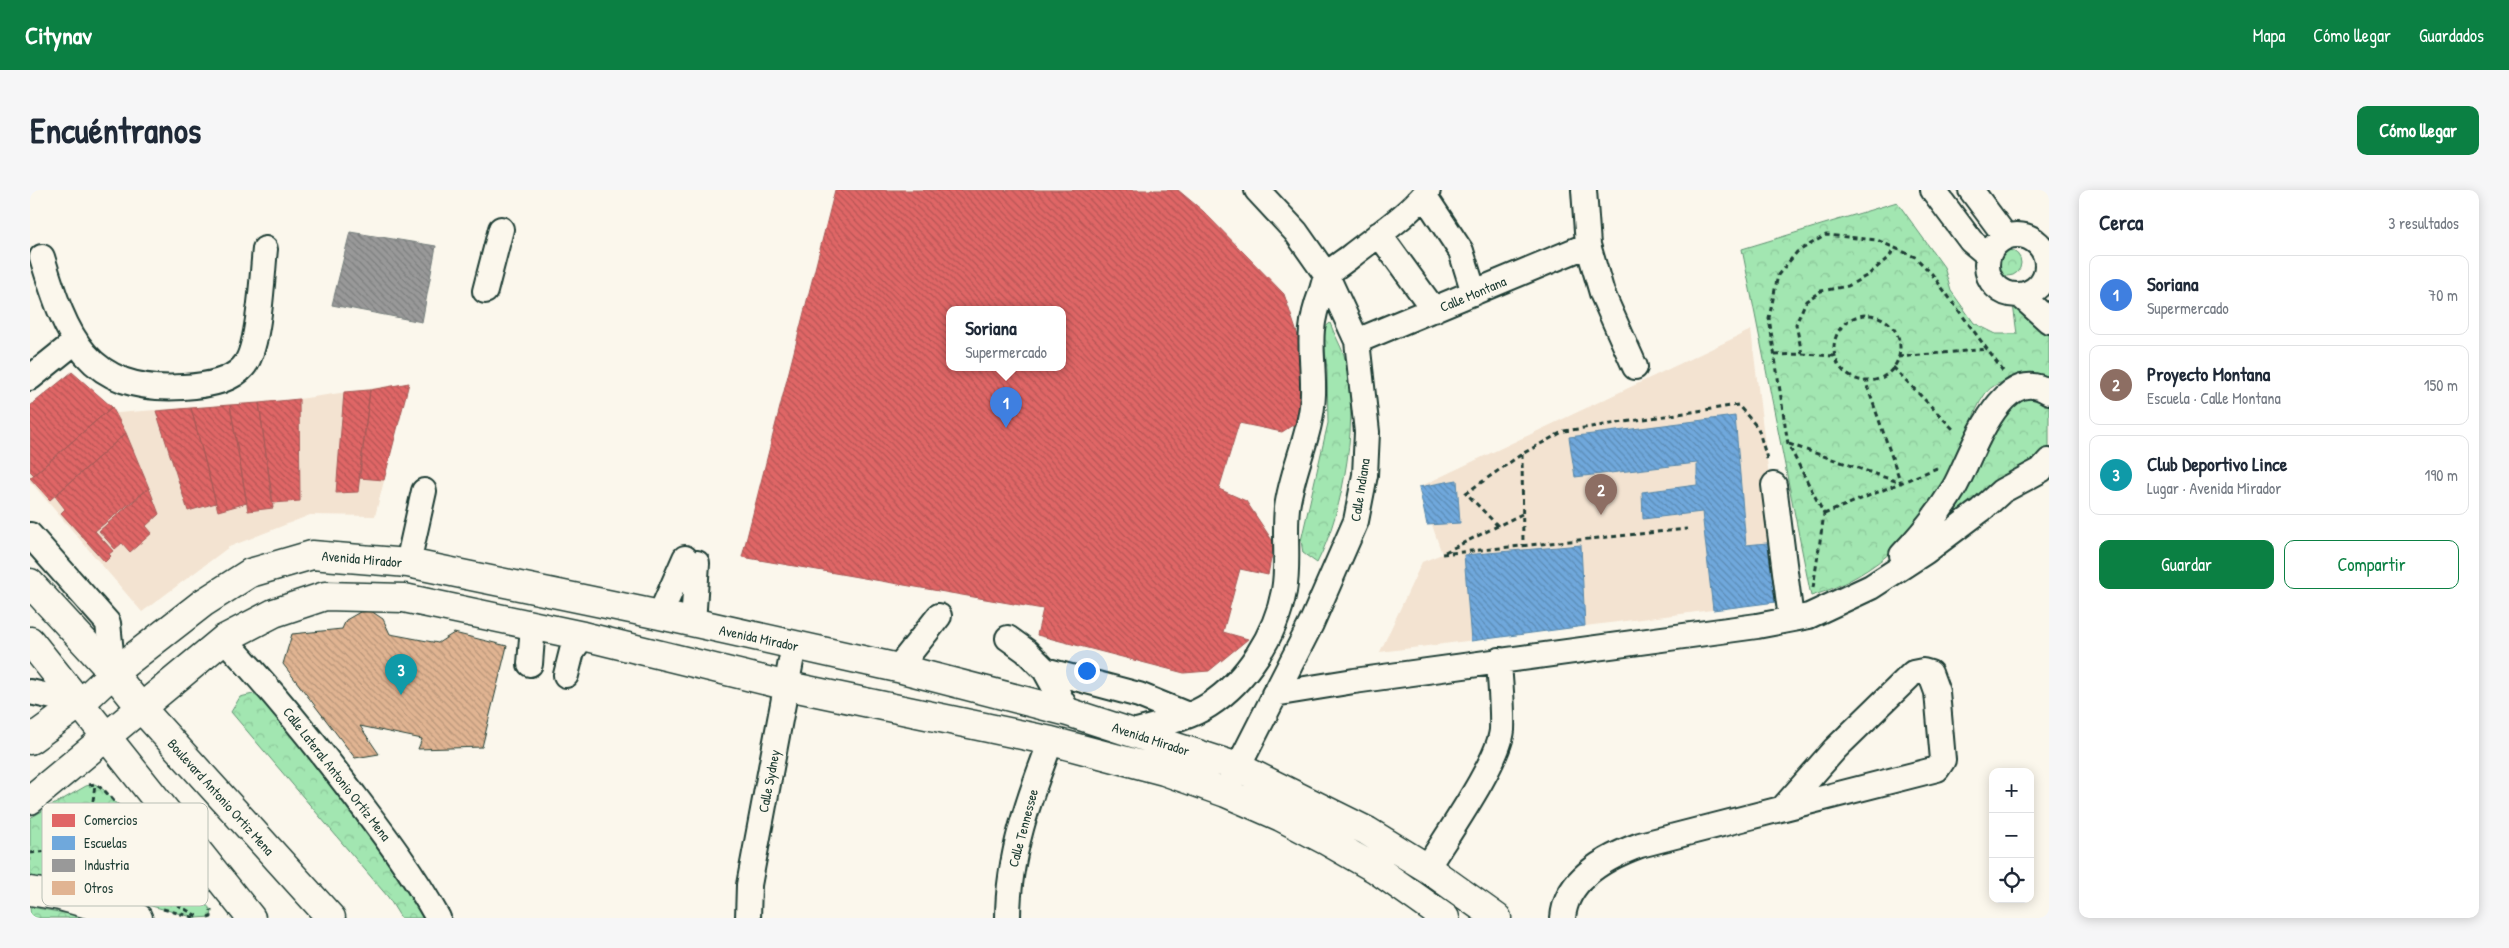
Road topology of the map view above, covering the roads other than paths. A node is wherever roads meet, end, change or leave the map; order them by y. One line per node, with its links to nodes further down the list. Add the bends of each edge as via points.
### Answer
1 (1584, 190): 10 (street)
2 (1933, 190): 12 (street, via 1971,241)
3 (1971, 190): 8 (street)
4 (1260, 191): 14 (street, Calle Indiana, via 1296,232)
5 (1426, 193): 7 (street); 17 (street, via 1461,251)
6 (501, 229): 16 (street)
7 (1379, 234): 14 (street); 19 (street)
8 (2006, 237): 9 (street, via 2023,236); 12 (street)
9 (2045, 242): 15 (street)
10 (1588, 246): 17 (street, Calle Montana); 23 (street, via 1602,293)
11 (264, 249): 21 (street, via 254,346 244,367 223,380 190,387 155,389 120,380 90,360)
12 (1988, 255): 18 (street, via 1986,264 1992,282 2007,294)
13 (42, 257): 21 (street, via 62,318)
14 (1327, 276): 22 (street, Calle Indiana); 35 (street, via 1313,314 1310,344 1312,413 1287,506 1287,568)
15 (2046, 279): 18 (street)
16 (485, 291)
17 (1474, 293): 19 (street, Calle Montana)
18 (2020, 295): 20 (street)
19 (1434, 310): 22 (street, Calle Montana)
20 (2049, 321)
21 (76, 341): 24 (street)
22 (1358, 341): 38 (street, Calle Indiana, via 1367,432 1365,475 1356,521)
23 (1635, 367)
24 (30, 378)
25 (2049, 392): 32 (street, via 2039,386 2024,385 2002,401 1983,427 1935,519)
26 (2049, 461): 32 (street, via 2041,470 2002,491 1926,552)
27 (1774, 484): 36 (street)
28 (424, 491): 30 (street)
29 (30, 535): 49 (street, via 108,622)
30 (408, 563): 33 (main road, Avenida Mirador); 49 (main road, Avenida Mirador, via 312,555 250,573 203,603)
31 (30, 583): 49 (main road, Boulevard Antonio Ortiz Mena)
32 (1871, 587): 36 (street)
33 (660, 615): 37 (main road, Avenida Mirador); 37 (street, via 691,561)
34 (939, 616): 47 (street)
35 (1276, 617): 38 (street); 57 (street, via 1263,646 1244,673 1208,705)
36 (1800, 618): 45 (street)
37 (693, 623): 44 (main road, Avenida Mirador)
38 (1311, 624): 53 (street, Calle Indiana)
39 (534, 625): 40 (main road, Avenida Mirador); 42 (main road, Avenida Mirador, via 404,598 325,596 274,612); 46 (street)
40 (583, 636): 50 (street, via 572,652); 51 (main road, Avenida Mirador)
41 (1008, 638): 48 (street)
42 (224, 639): 55 (main road, Avenida Mirador); 73 (street, Calle Lateral Antonio Ortíz Mena, via 271,689 335,770 413,874)
43 (30, 641): 54 (main road)
44 (794, 645): 47 (main road, Avenida Mirador); 51 (street, Calle Sydney)
45 (1499, 660): 53 (street); 68 (street, via 1502,731 1496,751)
46 (530, 664)
47 (898, 668): 56 (main road, Avenida Mirador)
48 (1045, 670): 56 (street); 57 (street, via 1139,696)
49 (114, 673): 54 (main road, Avenida Mirador); 55 (main road, Boulevard Antonio Ortiz Mena)
50 (566, 675)
51 (788, 686): 61 (main road, Avenida Mirador); 74 (street, Calle Sydney, via 750,885)
52 (30, 692): 54 (street)
53 (1274, 694): 62 (street, Calle Indiana)
54 (81, 703): 59 (main road); 60 (main road, Avenida Mirador)
55 (142, 709): 59 (main road, Avenida Mirador); 72 (main road, Boulevard Antonio Ortiz Mena)
56 (1068, 712): 58 (main road, Avenida Mirador)
57 (1188, 715): 58 (street)
58 (1130, 732): 62 (main road, Avenida Mirador)
59 (106, 737): 64 (main road, Avenida Mirador); 65 (main road)
60 (30, 740)
61 (1051, 741): 63 (main road, Avenida Mirador, via 1164,771); 75 (street, Calle Tennessee, via 1028,803 1010,874)
62 (1238, 767): 63 (street, Calle Indiana); 68 (main road, Avenida Mirador, via 1367,831)
63 (1226, 793): 76 (main road, Avenida Mirador, via 1336,846 1417,896)
64 (30, 800)
65 (159, 803)
66 (1783, 808): 66 (street, via 1835,749 1913,673 1923,671 1930,674 1937,692 1943,760 1936,769); 78 (street, via 1640,845 1611,856 1585,875 1565,904)
67 (208, 864): 71 (main road)
68 (1427, 868): 77 (main road, Avenida Mirador)
69 (95, 906): 70 (main road)
70 (138, 918)
71 (251, 918)
72 (331, 918)
73 (438, 918)
74 (748, 918)
75 (1008, 918)
76 (1445, 918)
77 (1497, 918)
78 (1563, 918)

